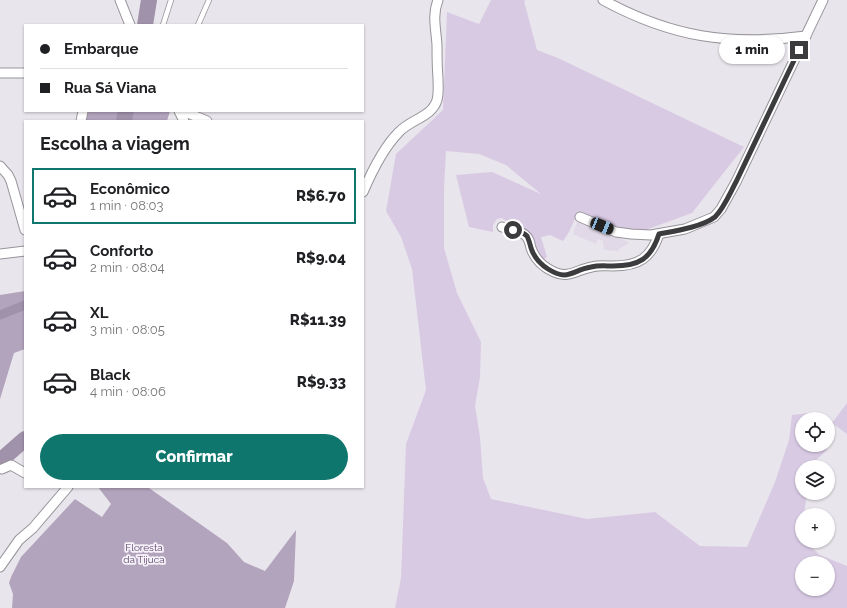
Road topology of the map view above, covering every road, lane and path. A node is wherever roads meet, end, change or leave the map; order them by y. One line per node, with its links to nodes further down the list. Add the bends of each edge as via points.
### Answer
1 (120, 0): 7 (street)
2 (171, 0): 8 (lane)
3 (209, 0): 9 (lane)
4 (438, 0): 16 (street, via 434,18 438,98 428,113 408,124 393,138)
5 (603, 0): 10 (street, via 624,12 653,23 713,38 744,41)
6 (823, 0): 10 (street)
7 (130, 24)
8 (162, 24)
9 (198, 24)
10 (806, 36): 20 (street, via 721,209 714,217 700,224 685,230)
11 (0, 73): 12 (street)
12 (24, 73)
13 (185, 112): 14 (street)
14 (205, 120)
15 (0, 166): 18 (street, via 11,181)
16 (364, 190)
17 (580, 217): 20 (street, via 616,232)
18 (24, 226)
19 (502, 226): 20 (street, via 526,236 535,257 547,268 561,275 591,267 629,265 642,260 650,253)
20 (659, 234)
21 (24, 251): 22 (street)
22 (0, 254)
23 (2, 469): 24 (street, via 11,465)
24 (24, 472)
25 (67, 488): 26 (street, via 33,528 15,544)
26 (0, 566)

